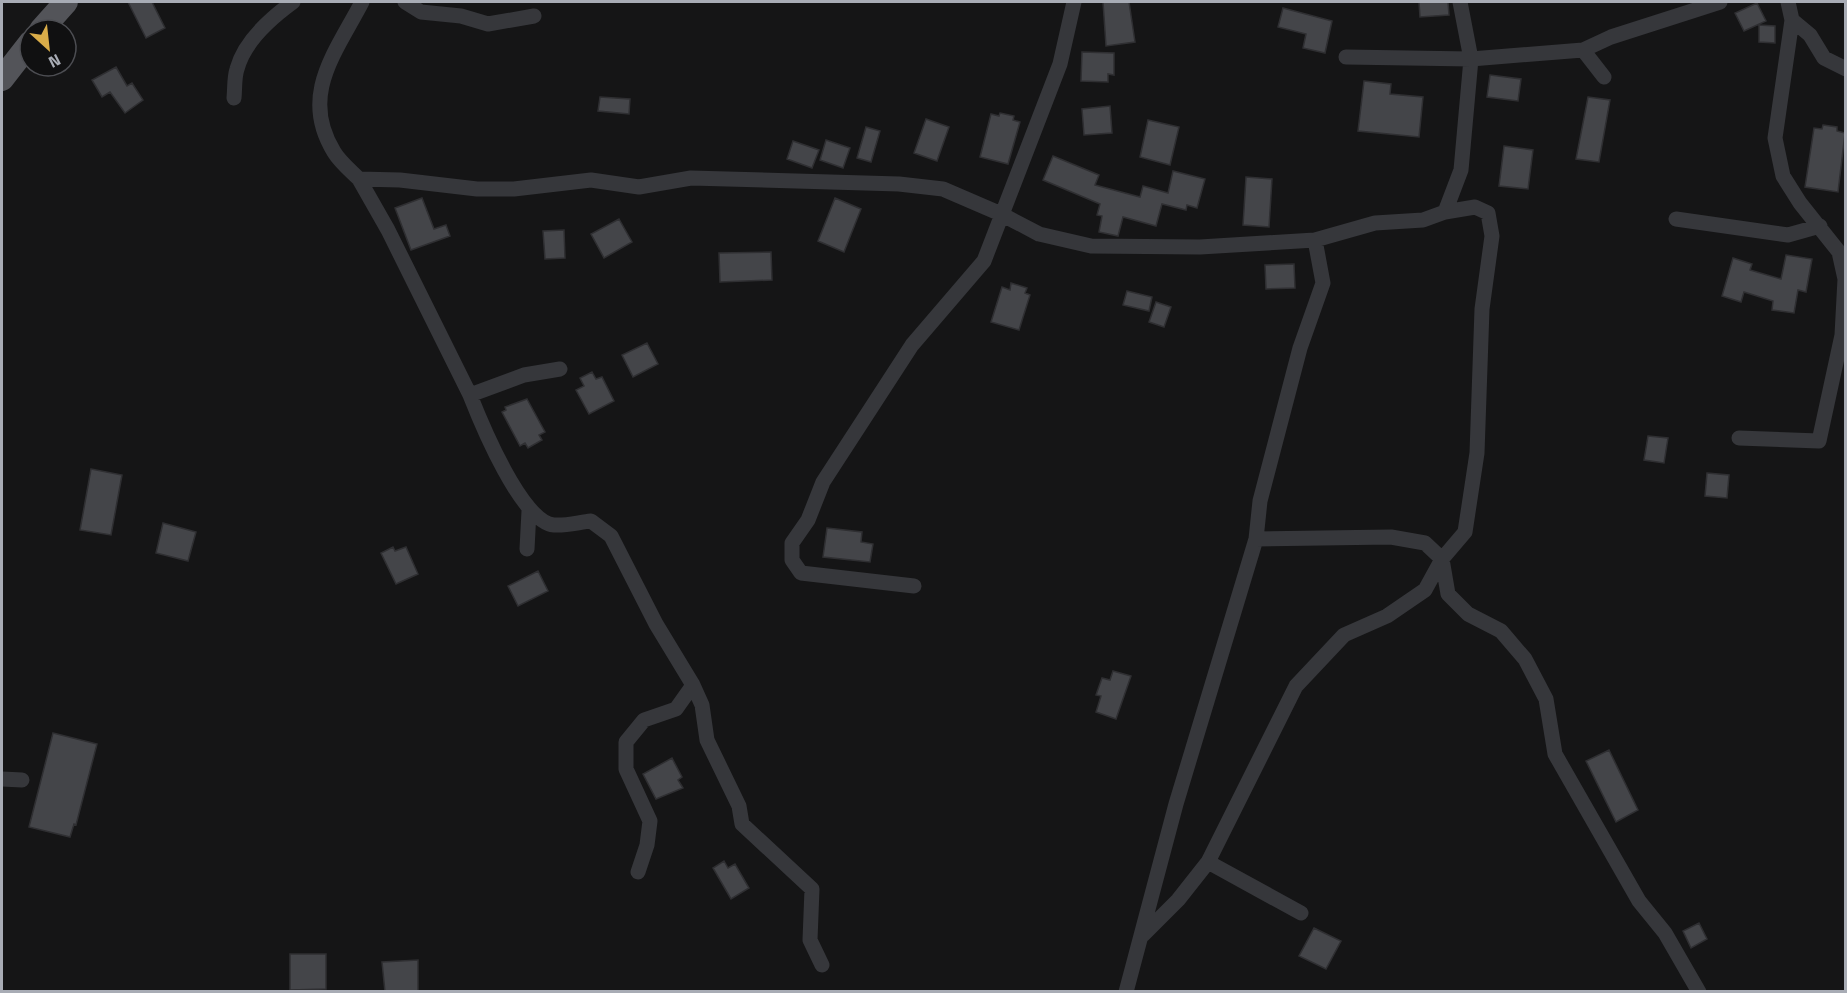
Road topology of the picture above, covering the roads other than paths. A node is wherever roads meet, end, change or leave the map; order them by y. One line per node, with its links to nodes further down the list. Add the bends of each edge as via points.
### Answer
1 (66, 2): 10 (main road)
2 (293, 2): 19 (street, via 256,36 243,55 236,70)
3 (362, 2): 20 (street, via 330,60 318,93 320,120 334,152)
4 (405, 2): 9 (street, via 421,12 461,16 488,24)
5 (1074, 2): 22 (street, via 1060,64)
6 (1460, 2): 15 (street)
7 (1720, 2): 12 (street, via 1611,37)
8 (1788, 2): 11 (street)
9 (534, 16)
10 (52, 18)
11 (1792, 20): 16 (street, via 1810,35 1824,58); 24 (street, via 1775,138 1783,176)
12 (1583, 50): 15 (street); 17 (street)
13 (1346, 57): 15 (street)
14 (18, 58): 18 (main road)
15 (1471, 59): 21 (street, via 1461,170)
16 (1845, 69)
17 (1604, 77)
18 (2, 79)
19 (234, 98)
20 (359, 179): 22 (street, via 477,189 591,180 639,187 691,178 899,184 943,189); 27 (street)
21 (1445, 212): 25 (street, via 1423,220 1375,223); 32 (street, via 1474,207 1488,213 1492,236 1482,309 1472,494 1465,532)
22 (1001, 214): 25 (street, via 1040,234 1091,246 1200,247); 33 (street, via 984,261 912,345 833,464 808,520 792,543 792,560 801,573)
23 (1676, 219): 24 (street, via 1788,235)
24 (1820, 226): 28 (street, via 1839,252 1845,306 1819,441)
25 (1315, 240): 30 (street, via 1323,283 1300,348 1260,501)
26 (560, 369): 27 (street, via 524,375)
27 (470, 395): 29 (street, via 486,434)
28 (1739, 438)
29 (529, 511): 31 (street); 34 (street, via 552,525 591,521 611,536 656,624)
30 (1256, 539): 32 (street, via 1391,537 1425,543); 40 (street, via 1176,804)
31 (527, 549)
32 (1442, 559): 37 (street, via 1425,590 1387,616 1344,634 1296,686); 43 (street, via 1448,594 1468,614 1500,631 1526,659 1546,699 1555,754 1640,901 1665,933)
33 (914, 586)
34 (693, 685): 38 (street, via 676,709 644,720 626,742 626,769 650,821); 41 (street, via 702,705 707,740 739,806 742,824 812,889 810,940)
35 (2, 779): 36 (street)
36 (22, 780)
37 (1208, 862): 39 (street); 40 (street, via 1178,900)
38 (638, 872)
39 (1301, 914)
40 (1143, 934): 42 (street)
41 (822, 964)
42 (1126, 992)
43 (1699, 992)

